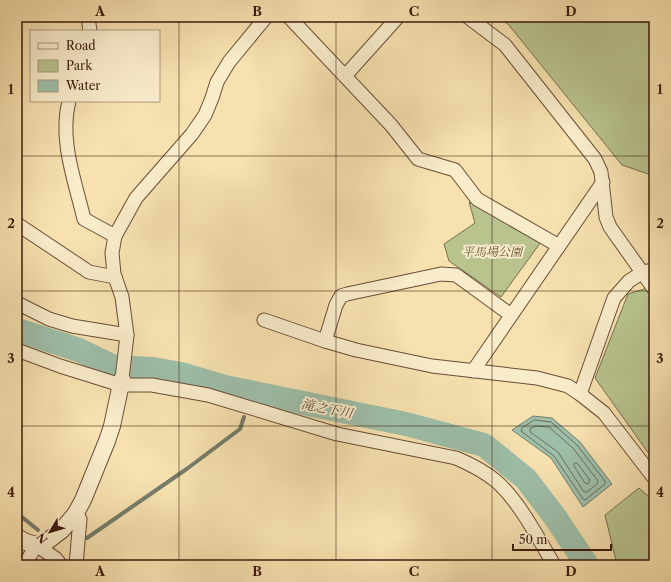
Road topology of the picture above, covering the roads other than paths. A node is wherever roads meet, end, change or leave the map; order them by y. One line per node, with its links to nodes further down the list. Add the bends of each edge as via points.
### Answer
1 (88, 17): 6 (street)
2 (266, 17): 11 (street, via 228,62 217,82 205,115 192,134 136,198)
3 (289, 17): 7 (street)
4 (398, 17): 7 (street)
5 (468, 17): 9 (street, via 505,45 523,67 596,159)
6 (90, 30)
7 (345, 76): 12 (street, via 391,125 418,159 455,170 477,199)
8 (69, 102): 11 (street, via 66,112 67,149 84,219)
9 (603, 182): 12 (street); 13 (street, via 606,217 610,227)
10 (17, 224): 14 (street, via 88,272)
11 (115, 236): 14 (street, via 112,253)
12 (559, 246): 17 (street)
13 (648, 271): 15 (street); 24 (street, via 629,281 614,298)
14 (115, 277): 19 (street, via 122,297)
15 (654, 289)
16 (17, 304): 19 (street, via 49,319)
17 (511, 315): 20 (street, via 456,275 440,274 341,296); 22 (street)
18 (264, 320): 20 (street)
19 (127, 340): 23 (street)
20 (325, 342): 22 (street, via 432,366)
21 (17, 350): 23 (street, via 60,366)
22 (473, 371): 24 (street, via 537,378 568,386)
23 (122, 382): 26 (street, via 107,441); 32 (street, via 208,395 337,434 456,458 472,465 501,486 525,517)
24 (580, 394): 25 (street, via 604,413)
25 (654, 478)
26 (76, 513): 28 (street, via 54,538); 31 (street, via 80,519)
27 (17, 537): 28 (street)
28 (36, 545): 29 (street, via 26,563); 30 (street)
29 (21, 565)
30 (62, 565)
31 (76, 565)
32 (554, 565)

